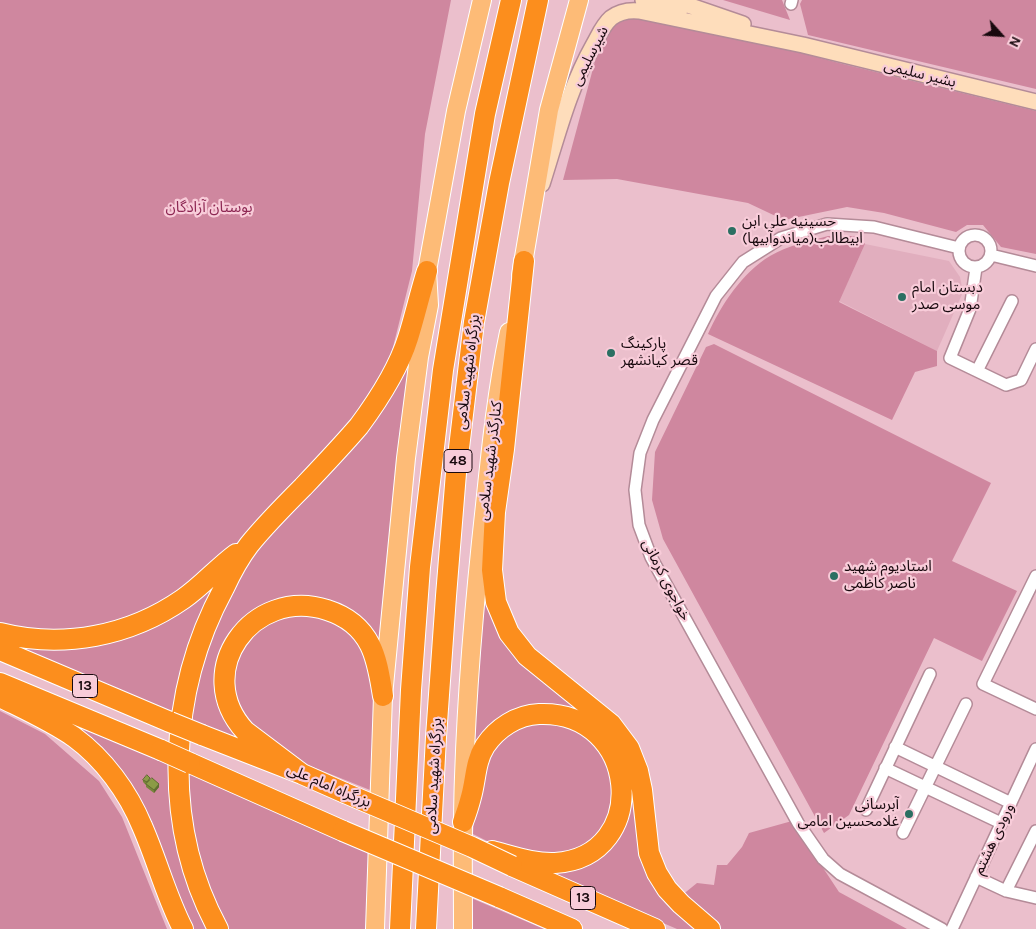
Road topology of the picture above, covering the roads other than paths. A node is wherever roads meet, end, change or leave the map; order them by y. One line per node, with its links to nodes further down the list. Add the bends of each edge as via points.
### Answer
1 (482, 0): 17 (main road, via 456,111)
2 (510, 0): 50 (highway, بزرگراه شهید سلامی / 48, via 485,114 443,370 420,567)
3 (538, 0): 51 (highway, بزرگراه شهید سلامی / 48, via 498,183 474,322 456,472)
4 (579, 0): 11 (main road, کنارگذر شهید سلامی, via 549,110)
5 (643, 0): 7 (main road)
6 (673, 0): 7 (main road)
7 (708, 12): 8 (main road)
8 (768, 36): 9 (main road, شیرسلیمی); 11 (main road, شیرسلیمی, via 640,11 623,12 609,20 591,50 560,124)
9 (803, 45): 10 (main road, بشیر سلیمی)
10 (1036, 102)
11 (529, 226): 14 (main road, کنارگذر شهید سلامی)
12 (959, 248): 13 (street, via 964,239 978,236 987,240); 16 (street, via 963,262); 56 (street, خواجوی کرمانی, via 874,227 827,224 781,238 743,262 716,296 653,420 640,453 635,490 639,525 652,557 798,823 823,859 840,874)
13 (991, 255): 15 (street); 16 (street, via 986,264)
14 (524, 261): 39 (main road, کنارگذر شهید سلامی, via 501,368 479,558 469,676); 55 (highway, via 495,512 492,570 496,602 509,633 527,656 611,724 629,748 638,771 649,853 657,874 681,904)
15 (1036, 266)
16 (976, 268): 20 (street, via 970,309 950,358)
17 (427, 270): 21 (highway, via 408,339 374,405 359,426); 27 (main road, via 429,305 406,458)
18 (1012, 300): 20 (street)
19 (1036, 349): 20 (street, via 1021,380 1006,385)
20 (977, 371)
21 (248, 546): 23 (highway, via 183,599 136,624 97,636 61,640 36,640); 48 (highway, via 208,619 196,651 182,712 179,771 183,828 200,889)
22 (1036, 576): 30 (street, via 983,684)
23 (0, 633)
24 (0, 650): 35 (highway, بزرگراه امام علی / 13, bridge)
25 (930, 674): 31 (street)
26 (0, 683): 53 (highway, 13, bridge)
27 (383, 696): 35 (highway, via 375,655 363,634 346,618 313,605 300,605 269,612 253,622 236,642 227,665 229,704 245,731); 49 (main road)
28 (0, 697): 47 (highway, via 73,737 113,776 140,820)
29 (966, 704): 33 (street)
30 (1036, 710)
31 (895, 747): 33 (street); 34 (street)
32 (1036, 749): 37 (street, ورودی هشتم)
33 (936, 766): 36 (street); 37 (street)
34 (885, 768): 36 (street); 38 (street)
35 (302, 774): 43 (highway, بزرگراه امام علی / 13, bridge)
36 (926, 787): 40 (street); 42 (street)
37 (1011, 802): 40 (street, ورودی هشتم)
38 (866, 810)
39 (463, 822): 43 (highway, via 482,753 496,733 520,718 543,714 576,721 598,735 612,752 619,769 622,789 617,817 605,839 587,854 553,863); 52 (main road, کنارگذر شهید سلامی)
40 (1001, 823): 44 (street, ورودی هشتم)
41 (1036, 831): 45 (street)
42 (903, 833)
43 (472, 847): 54 (highway, بزرگراه امام علی / 13, bridge)
44 (976, 877): 45 (street); 57 (street, ورودی هشتم)
45 (1006, 891): 46 (street)
46 (1036, 898)
47 (183, 929)
48 (218, 929)
49 (375, 929)
50 (400, 929)
51 (426, 929)
52 (463, 929)
53 (572, 929)
54 (655, 929)
55 (710, 929)
56 (942, 929)
57 (952, 929)

